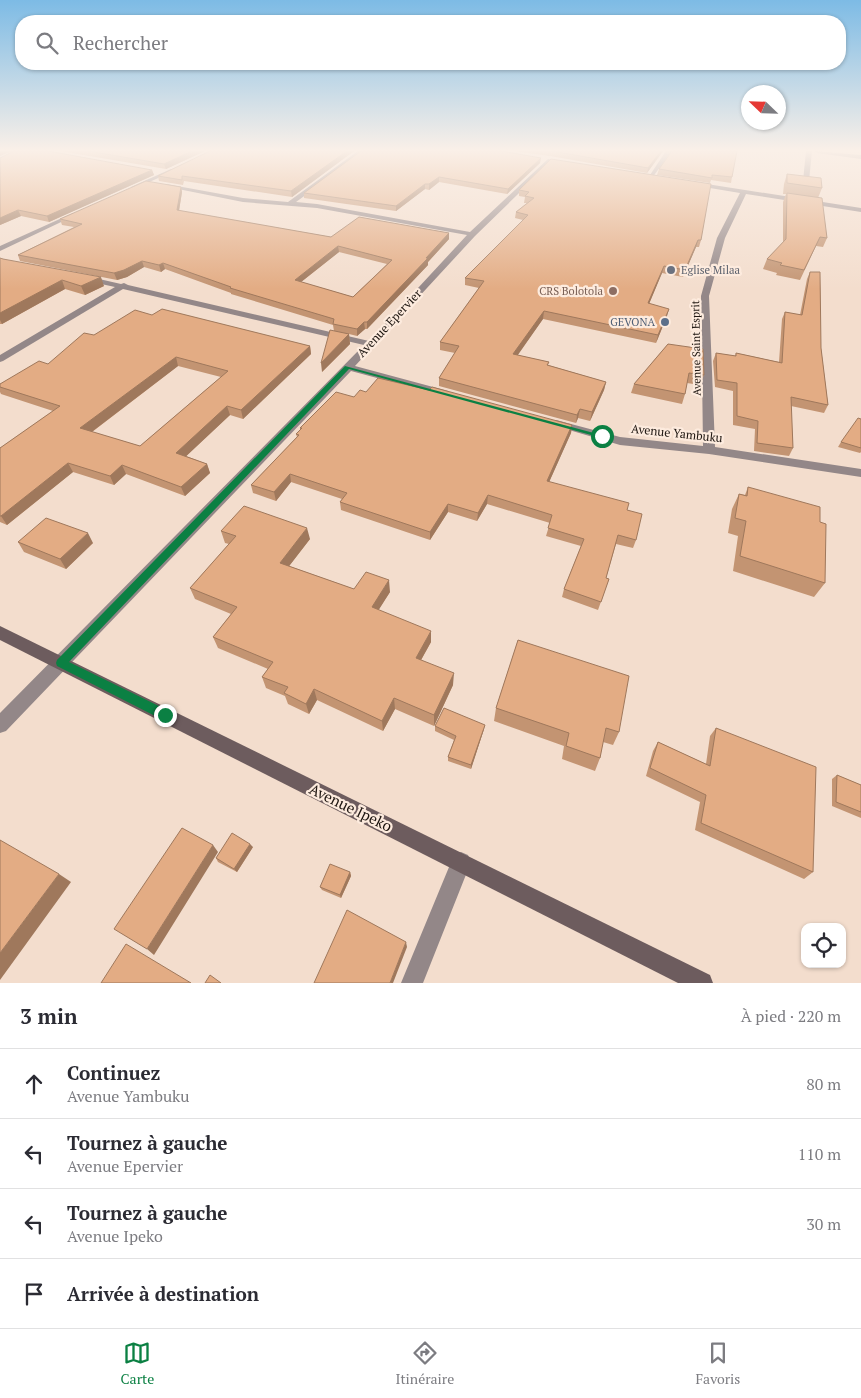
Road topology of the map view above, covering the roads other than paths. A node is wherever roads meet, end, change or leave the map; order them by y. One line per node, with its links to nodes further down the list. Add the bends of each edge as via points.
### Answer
1 (226, 197): 6 (street)
2 (299, 197): 6 (street)
3 (511, 197): 9 (street, Avenue Epervier)
4 (742, 197): 18 (street, Avenue Saint Esprit, via 721,238 705,296)
5 (776, 197): 7 (street)
6 (289, 204): 9 (street, via 317,206)
7 (861, 210)
8 (82, 211): 10 (street)
9 (472, 234): 13 (street, Avenue Epervier)
10 (0, 248)
11 (76, 276): 12 (street)
12 (124, 285): 13 (street); 14 (street)
13 (371, 344): 15 (street, Avenue Epervier)
14 (0, 359)
15 (348, 367): 16 (street); 21 (street, Avenue Epervier)
16 (451, 395)
17 (545, 420): 18 (street, Avenue Yambuku, via 620,441)
18 (709, 450): 19 (street, Avenue Yambuku)
19 (861, 473)
20 (0, 633): 21 (street, Avenue Ipeko)
21 (61, 663): 22 (street, Avenue Epervier); 23 (street, Avenue Ipeko)
22 (0, 725)
23 (462, 862): 24 (street); 25 (street, Avenue Ipeko)
24 (412, 983)
25 (702, 983)

